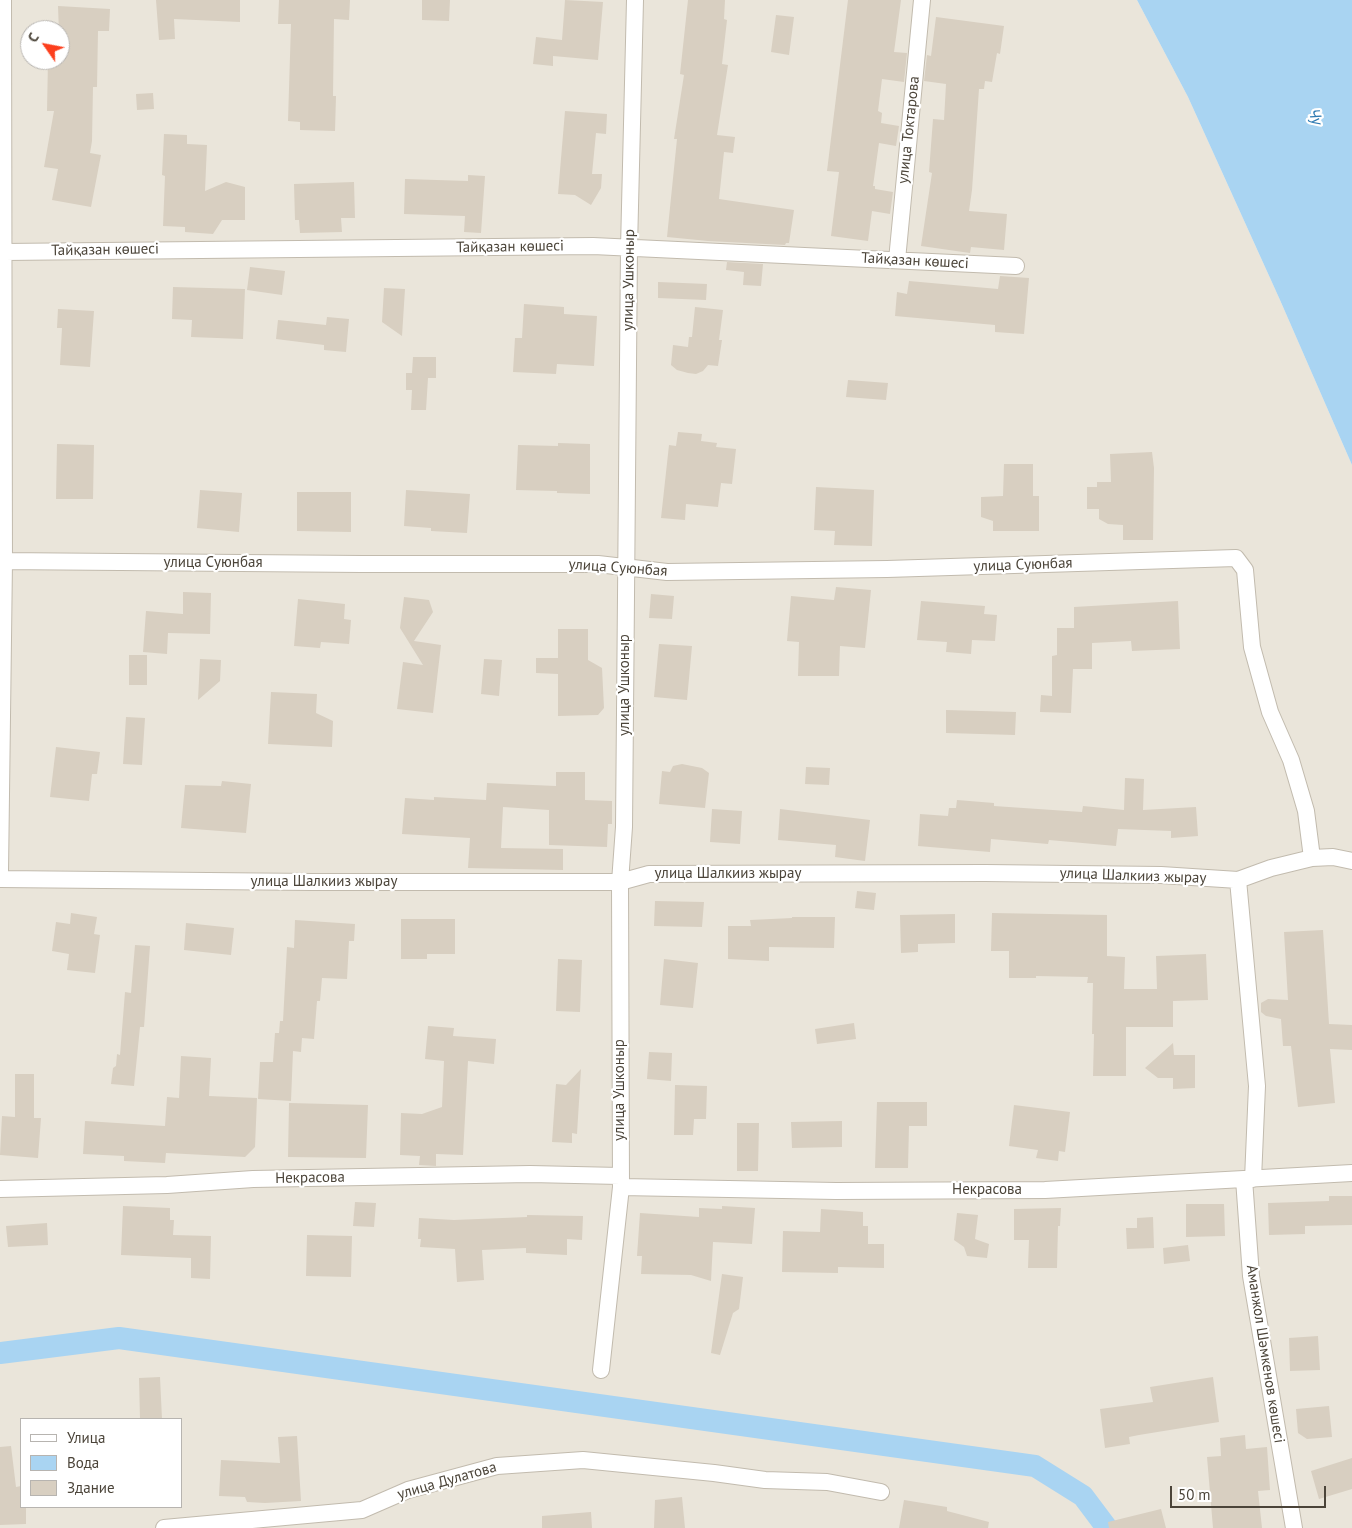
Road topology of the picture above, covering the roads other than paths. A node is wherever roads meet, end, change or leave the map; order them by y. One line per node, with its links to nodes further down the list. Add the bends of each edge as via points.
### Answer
1 (3, 0): 6 (street)
2 (635, 0): 4 (street, улица Ушконыр)
3 (922, 0): 5 (street, улица Токтарова)
4 (629, 248): 5 (street, Тайқазан көшесі); 6 (street, Тайқазан көшесі, via 574,246); 9 (street, улица Ушконыр)
5 (896, 260): 7 (street, Тайқазан көшесі)
6 (2, 262): 8 (street)
7 (1016, 266)
8 (2, 561): 9 (street, улица Суюнбая); 12 (street)
9 (625, 566): 10 (street, улица Суюнбая, via 667,572 1236,558 1245,570 1252,647 1270,712 1291,760 1306,811); 15 (street, улица Ушконыр, via 624,827)
10 (1312, 858): 11 (street, улица Шалкииз жырау); 14 (street, улица Шалкииз жырау)
11 (1352, 860)
12 (0, 872)
13 (0, 879): 15 (street, улица Шалкииз жырау)
14 (1238, 880): 15 (street, улица Шалкииз жырау, via 1161,875 985,873 649,874); 17 (street, Аманжол Шәмкенов көшесі, via 1257,1086)
15 (620, 882): 18 (street, улица Ушконыр)
16 (1352, 1172): 17 (street, Некрасова)
17 (1249, 1179): 18 (street, Некрасова, via 1045,1190 836,1191); 24 (street, Аманжол Шәмкенов көшесі, via 1250,1276)
18 (620, 1181): 19 (street, Некрасова, via 530,1174 253,1179 167,1185); 20 (street, улица Ушконыр)
19 (0, 1189)
20 (601, 1370)
21 (881, 1492): 22 (street, улица Дулатова, via 828,1482 765,1480 583,1460 497,1466 408,1490)
22 (334, 1521): 23 (street, улица Дулатова)
23 (164, 1528)
24 (1294, 1528)

